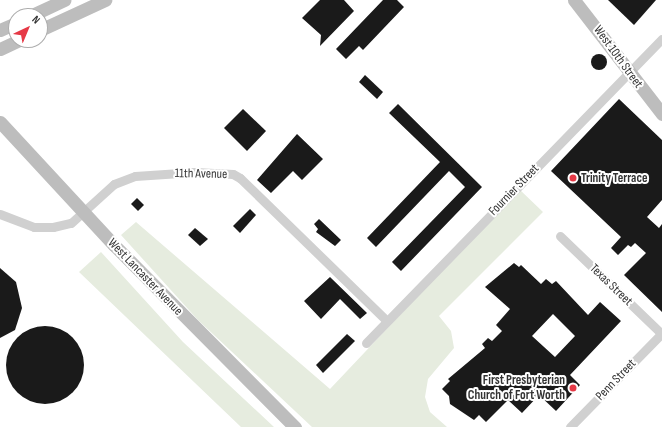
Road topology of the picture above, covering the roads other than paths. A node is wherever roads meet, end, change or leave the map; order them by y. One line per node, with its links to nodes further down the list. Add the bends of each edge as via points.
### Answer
1 (64, 0): 4 (main road)
2 (105, 0): 5 (main road)
3 (574, 0): 7 (main road, West 10th Street)
4 (47, 8)
5 (48, 26)
6 (662, 39): 7 (street, Fournier Street)
7 (628, 72): 8 (main road, West 10th Street); 12 (street, Fournier Street)
8 (662, 114)
9 (0, 122): 15 (main road, West Lancaster Avenue, bridge, via 114,245)
10 (0, 214): 12 (street, 11th Avenue, via 34,227 53,227 71,223 114,184 135,176 195,172 233,174)
11 (560, 236): 13 (street, Texas Street)
12 (387, 321): 14 (street, Fournier Street)
13 (662, 333): 16 (street, Penn Street)
14 (366, 343)
15 (295, 427)
16 (570, 427)

